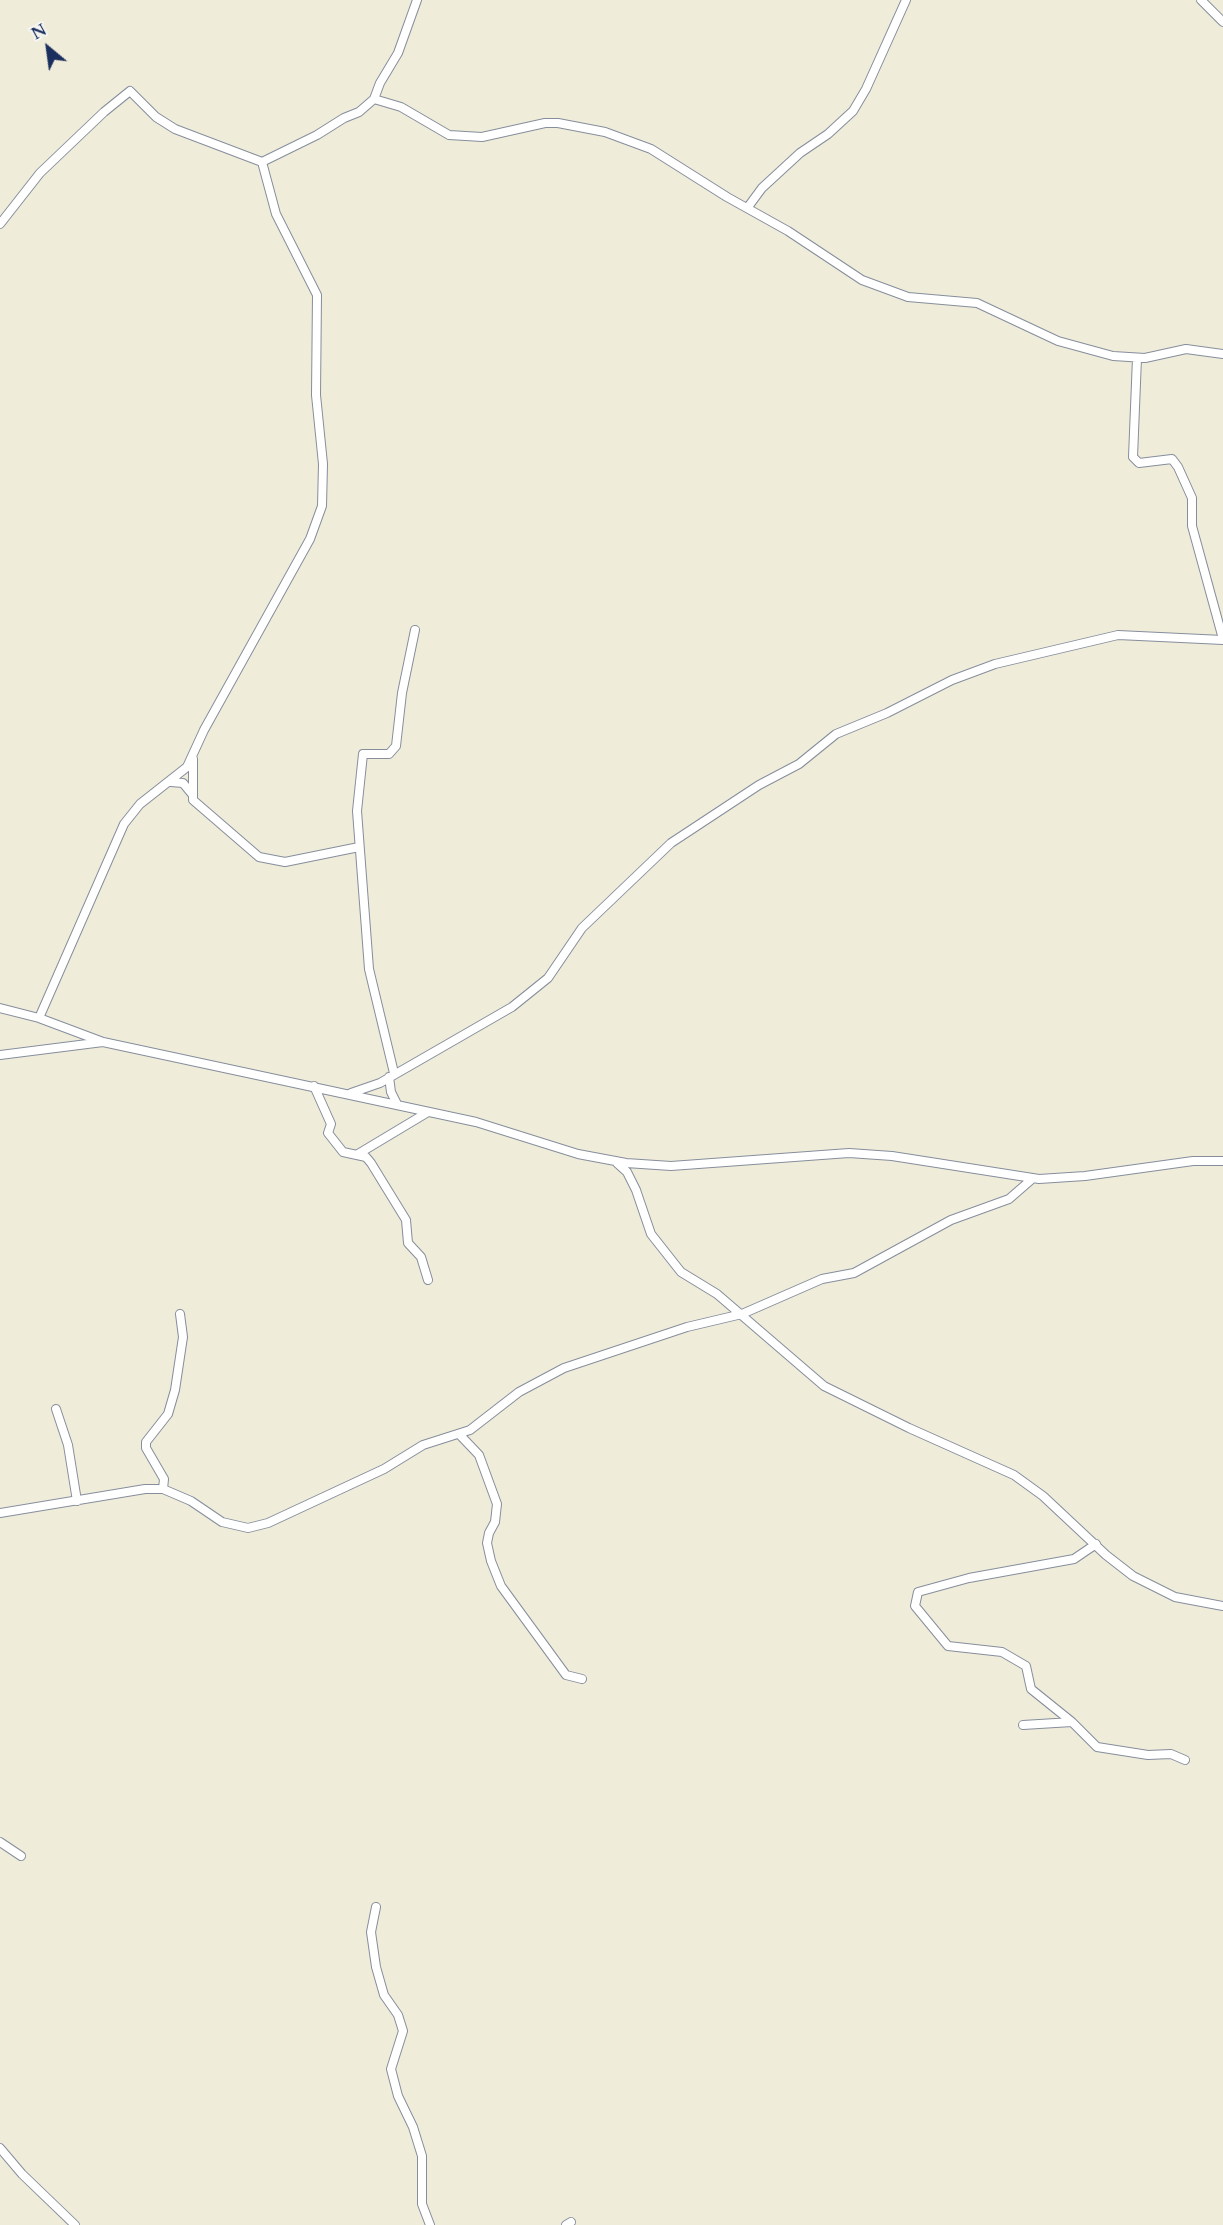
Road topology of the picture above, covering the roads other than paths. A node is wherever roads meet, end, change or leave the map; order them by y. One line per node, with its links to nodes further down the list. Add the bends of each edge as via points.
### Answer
1 (417, 0): 5 (street, via 398,53)
2 (906, 0): 7 (street, via 867,89 853,111 800,153 762,188)
3 (1201, 0): 4 (street)
4 (1223, 22)
5 (374, 99): 6 (street, via 359,112); 7 (street, via 401,107 449,135 482,137 545,123 605,132 651,149)
6 (262, 162): 8 (street, via 175,129 156,117 130,91 40,173); 13 (street, via 276,214 317,295 316,395 323,464 322,506 310,539)
7 (748, 207): 10 (street, via 879,287 916,299 977,303 1058,341 1113,356)
8 (0, 224)
9 (1223, 354): 10 (street, via 1185,349)
10 (1137, 358): 12 (street, via 1133,457 1139,463 1172,459 1178,467 1192,498 1192,526)
11 (415, 630): 16 (street, via 394,750 389,754 363,754 357,811)
12 (1223, 640): 21 (street, via 1118,635 995,664 836,734 799,764 759,785 671,843 582,928 539,988)
13 (193, 754): 14 (street, via 187,767); 15 (street)
14 (170, 782): 15 (street, via 183,783); 18 (street, via 140,804 124,824)
15 (193, 795): 16 (street, via 193,800 227,832 259,857 271,861 285,862)
16 (359, 847): 21 (street, via 369,969)
17 (0, 1008): 18 (street)
18 (39, 1017): 19 (street)
19 (103, 1042): 20 (street); 22 (street)
20 (0, 1055)
21 (391, 1075): 23 (street); 24 (street, via 391,1092)
22 (314, 1086): 23 (street); 26 (street, via 331,1124 328,1133 337,1147)
23 (349, 1094): 24 (street)
24 (397, 1104): 25 (street)
25 (428, 1112): 26 (street); 27 (street)
26 (358, 1154): 30 (street, via 371,1162 406,1220 408,1243 421,1257)
27 (615, 1161): 29 (street, via 671,1166 856,1154 892,1156); 32 (street, via 627,1172 651,1234 675,1266 689,1280 717,1294)
28 (1223, 1161): 29 (street)
29 (1032, 1179): 32 (street, via 1009,1199 951,1220 870,1266 798,1288)
30 (428, 1280)
31 (180, 1314): 35 (street, via 183,1337 175,1390 168,1414 146,1442 164,1479)
32 (742, 1314): 34 (street, via 687,1327 564,1368 519,1392 470,1430); 38 (street, via 824,1386 1014,1475)
33 (56, 1409): 36 (street, via 65,1433)
34 (459, 1434): 35 (street, via 423,1445 339,1492 257,1527 222,1522 191,1501); 40 (street, via 479,1455 497,1504 487,1543 501,1586 566,1675)
35 (163, 1489): 36 (street)
36 (77, 1501): 37 (street)
37 (0, 1513)
38 (1096, 1544): 39 (street, via 1133,1576 1161,1591); 41 (street, via 1074,1559 969,1578 918,1592 915,1606 948,1646 1002,1652 1026,1666 1031,1689)
39 (1223, 1606)
40 (582, 1679)
41 (1072, 1722): 42 (street); 43 (street, via 1097,1747 1148,1755 1171,1754)
42 (1023, 1725)
43 (1185, 1760)
44 (0, 1842): 45 (street)
45 (21, 1856)
46 (376, 1907): 49 (street, via 371,1932 376,1966 384,1995 398,2015 403,2031 390,2069 422,2156 422,2204)
47 (0, 2148): 48 (street)
48 (75, 2225)
49 (430, 2225)

